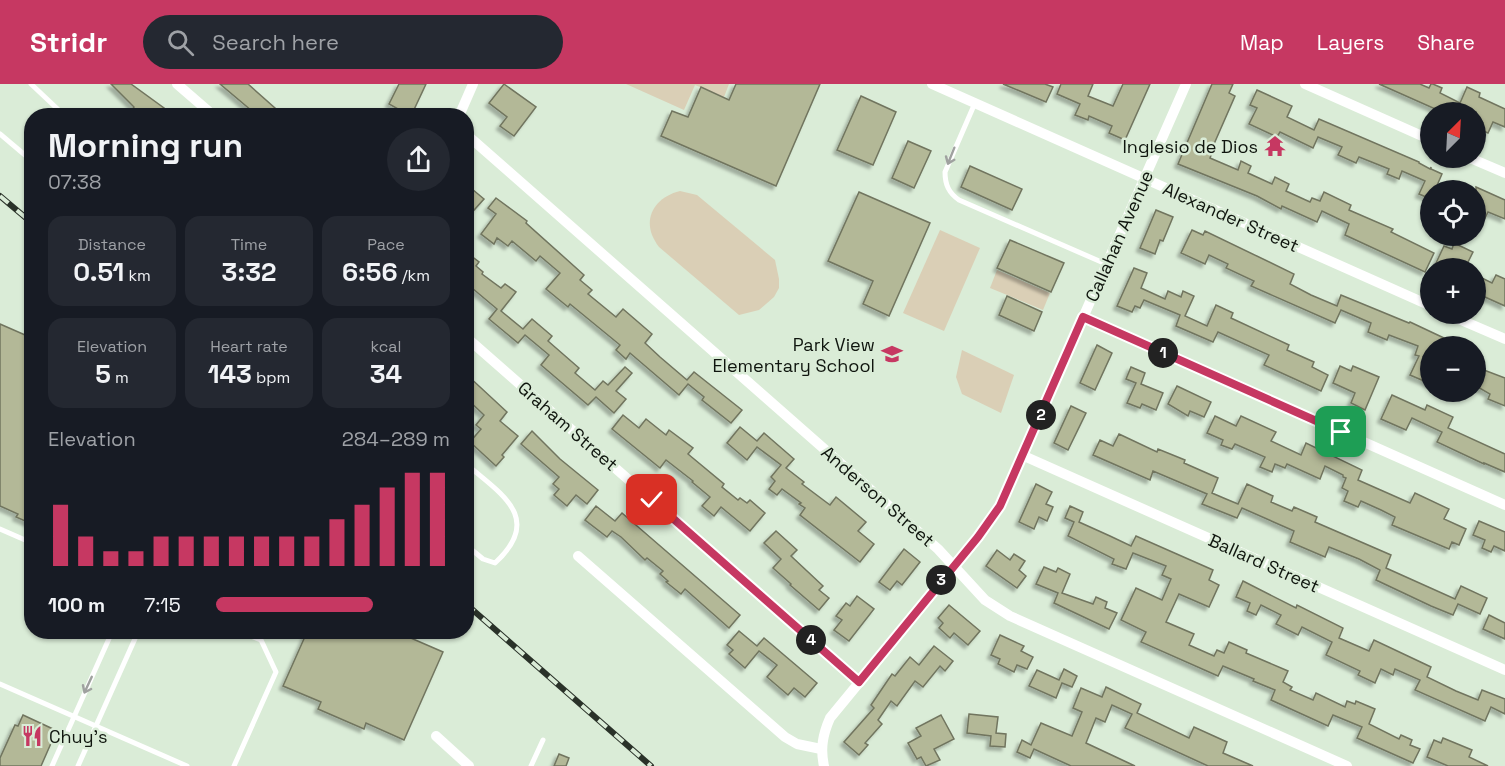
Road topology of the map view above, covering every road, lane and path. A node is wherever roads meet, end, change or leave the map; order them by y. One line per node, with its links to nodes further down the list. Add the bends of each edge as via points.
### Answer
1 (31, 84): 8 (lane)
2 (177, 84): 9 (street)
3 (473, 84): 10 (street)
4 (932, 84): 7 (street, Alexander Street)
5 (1186, 84): 17 (street, Callahan Avenue)
6 (1305, 84): 12 (street)
7 (975, 103): 17 (street, Alexander Street); 18 (lane, one-way to 18, via 945,172 945,183 951,193 963,202)
8 (56, 108)
9 (205, 108)
10 (462, 108)
11 (0, 134): 14 (lane)
12 (1420, 135)
13 (474, 141): 31 (street, Anderson Street)
14 (24, 154)
15 (1486, 165): 16 (street)
16 (1505, 173)
17 (1144, 179): 18 (street, Callahan Avenue); 19 (street, Alexander Street)
18 (1106, 264): 20 (street, Callahan Avenue)
19 (1420, 301)
20 (1083, 317): 24 (street, Callahan Avenue); 26 (street)
21 (1471, 324): 22 (street)
22 (1505, 339)
23 (474, 343): 36 (street, Graham Street)
24 (1024, 456): 31 (street, Callahan Avenue, via 1000,506); 35 (street, Ballard Street)
25 (474, 471): 29 (lane, via 510,502 517,518 507,552 495,563)
26 (1505, 505)
27 (0, 529): 28 (lane)
28 (24, 540)
29 (474, 552)
30 (578, 556): 42 (street, via 785,737)
31 (954, 566): 36 (street, Callahan Avenue); 50 (street, Anderson Street, via 985,600 1010,616)
32 (109, 639): 38 (lane, one-way to 38)
33 (135, 639): 39 (lane)
34 (258, 639): 46 (lane, via 276,672)
35 (1505, 670)
36 (859, 682): 42 (street, Callahan Avenue, via 830,718)
37 (0, 684): 38 (lane)
38 (74, 716): 39 (lane); 43 (lane)
39 (96, 726): 44 (lane); 45 (lane)
40 (436, 736): 47 (street)
41 (543, 740): 48 (lane)
42 (821, 749): 49 (street)
43 (52, 766)
44 (78, 766)
45 (187, 766)
46 (234, 766)
47 (469, 766)
48 (531, 766)
49 (824, 766)
50 (1347, 766)

